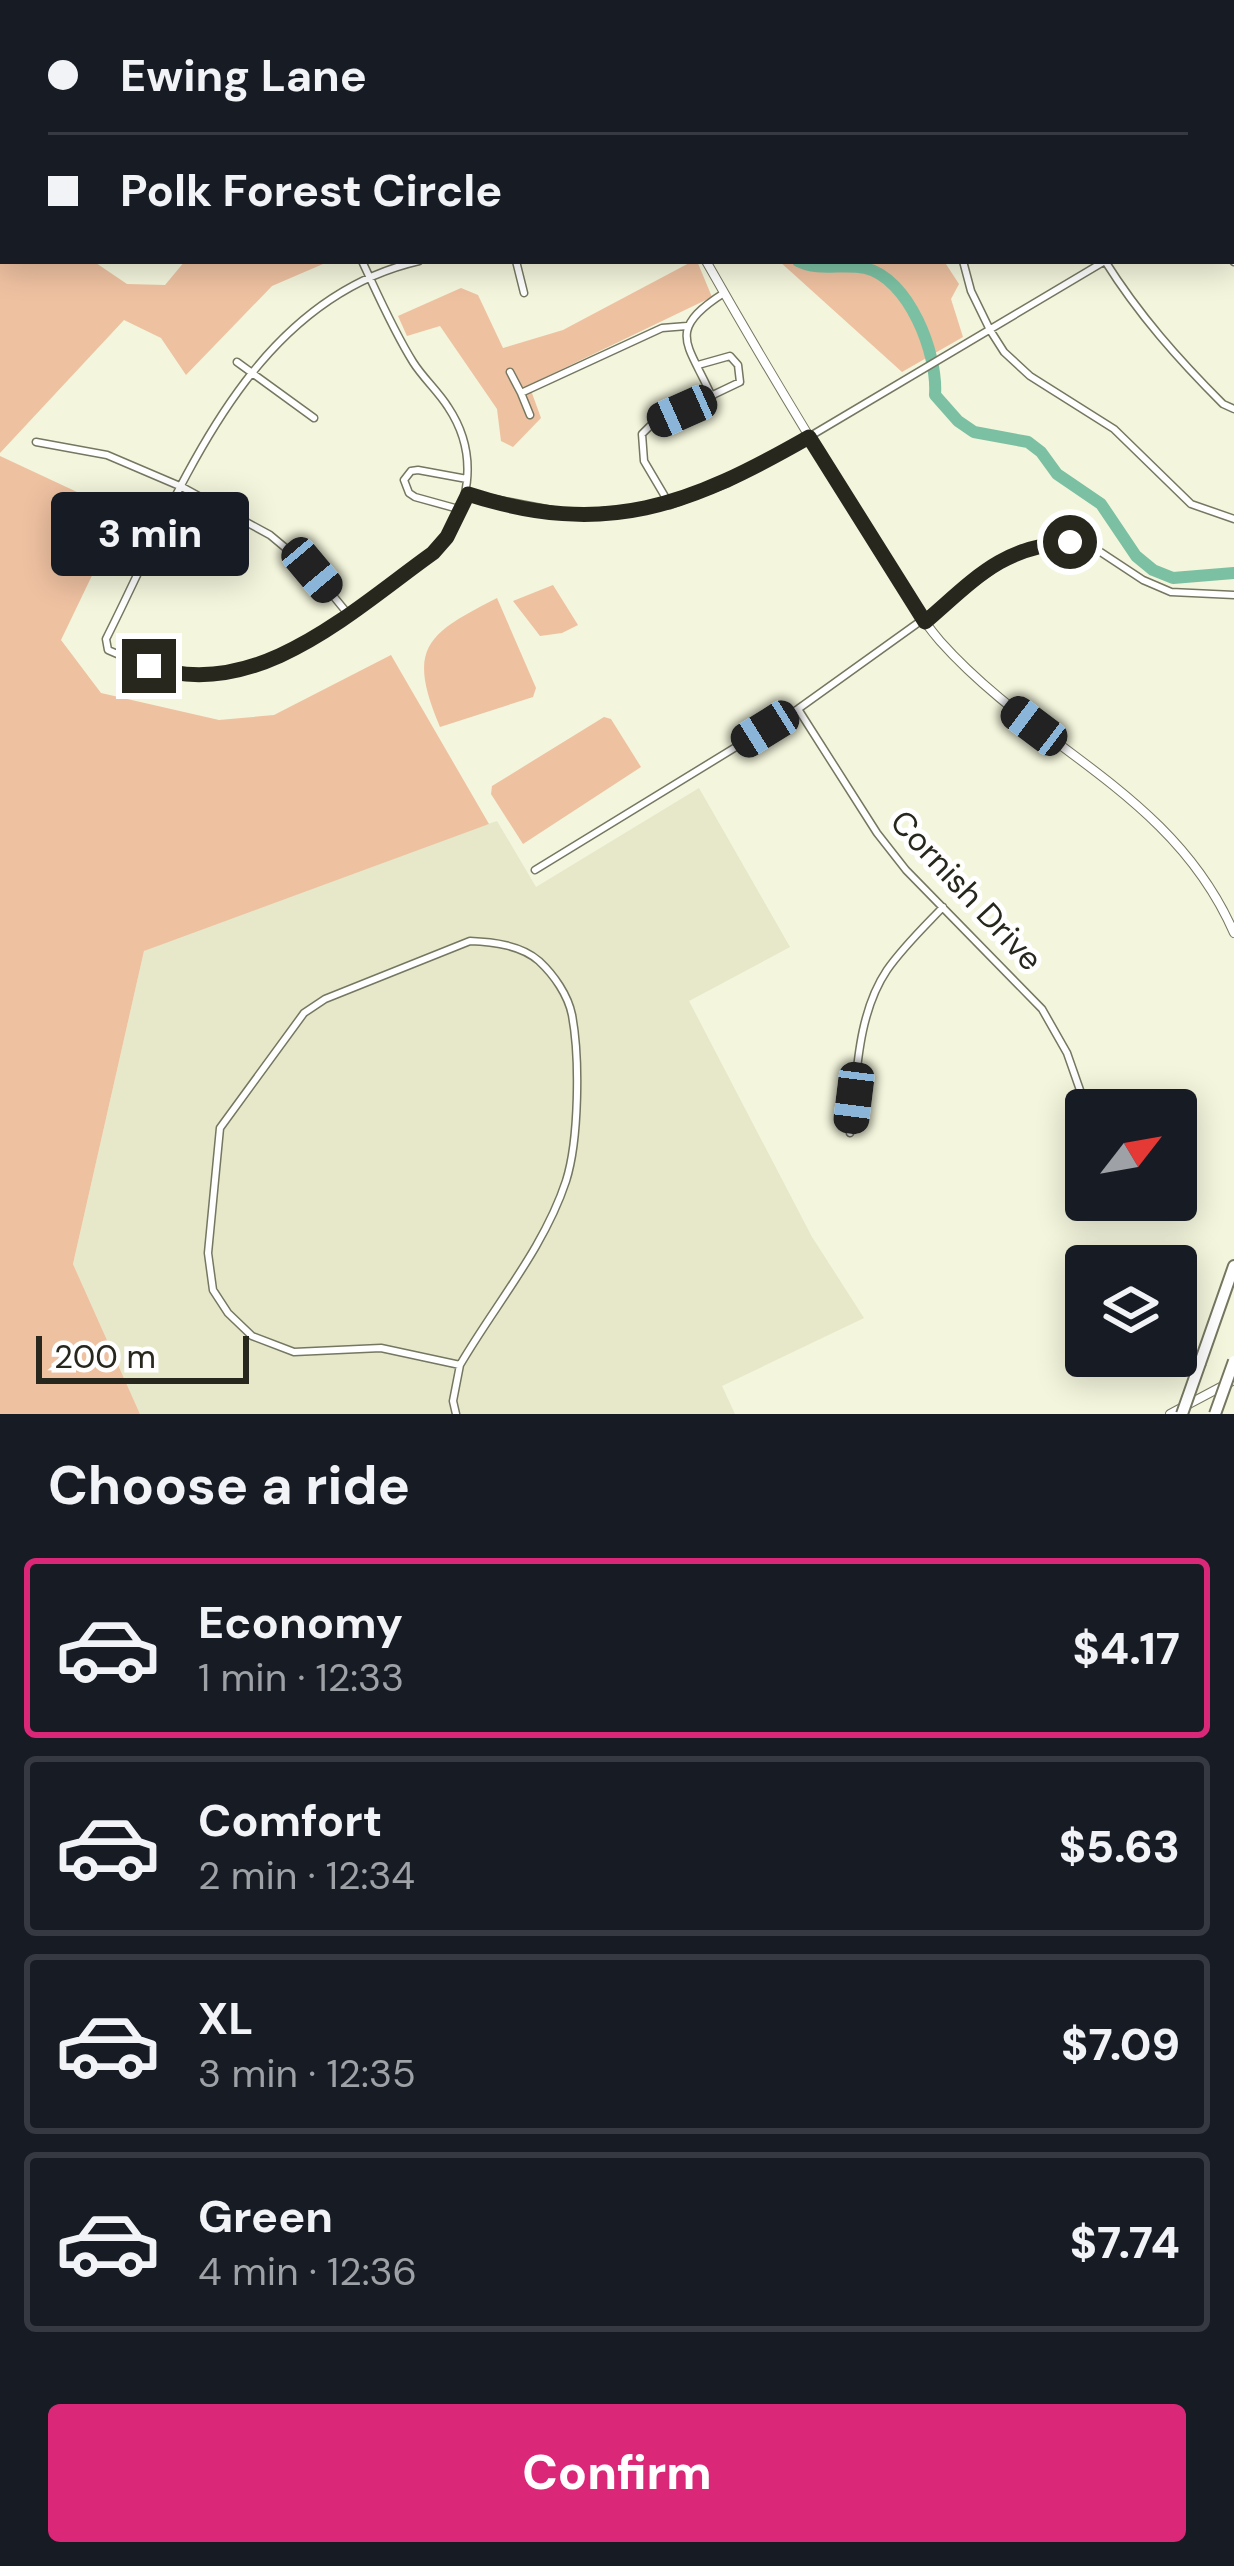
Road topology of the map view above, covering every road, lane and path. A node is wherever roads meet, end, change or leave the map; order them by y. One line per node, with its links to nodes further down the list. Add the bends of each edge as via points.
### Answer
1 (363, 264): 8 (street)
2 (410, 264): 8 (street)
3 (517, 264): 9 (street)
4 (708, 264): 10 (street)
5 (963, 264): 12 (street)
6 (1100, 264): 12 (street)
7 (1107, 264): 19 (street, via 1165,346)
8 (369, 278): 16 (street, via 289,332); 24 (street, via 414,363 448,406 464,443)
9 (524, 293)
10 (724, 293): 11 (street); 22 (street)
11 (687, 326): 14 (street); 17 (street, via 662,328)
12 (990, 331): 22 (street); 29 (street, via 1030,376 1114,429 1191,504)
13 (237, 362): 16 (street)
14 (698, 364): 18 (street); 18 (street, via 723,355 738,364 740,382)
15 (510, 371): 17 (street)
16 (249, 373): 21 (street); 25 (street)
17 (521, 393): 20 (street)
18 (712, 397): 27 (street, via 642,434 644,461)
19 (1234, 409)
20 (530, 415)
21 (314, 418)
22 (809, 437): 27 (street); 32 (street)
23 (36, 442): 25 (street, via 107,455)
24 (467, 479): 26 (street); 28 (street, via 418,470 404,480 415,497)
25 (182, 487): 31 (street, via 284,544); 31 (street, via 106,639 108,650 198,676 271,659)
26 (468, 494): 27 (street, via 572,514); 28 (street)
27 (670, 505)
28 (462, 510): 31 (street, via 433,553)
29 (1234, 519)
30 (1234, 595): 32 (street, via 1171,592 1096,549 1041,544 1006,557)
31 (348, 614)
32 (925, 622): 33 (street); 36 (street, via 990,692 1166,829 1202,871)
33 (798, 710): 34 (street); 35 (street, Cornish Drive, via 877,833)
34 (535, 869)
35 (943, 907): 37 (street, Cornish Drive, via 1042,1009); 38 (street, via 879,986 863,1028)
36 (1234, 933)
37 (1080, 1089)
38 (850, 1133)
39 (1234, 1266): 45 (highway, bridge)
40 (1234, 1361): 46 (highway, bridge)
41 (460, 1365): 41 (street, via 527,1263 567,1179 578,1097 572,1013 558,981 536,957 470,941 304,1013 220,1128 208,1253 214,1290 252,1336 294,1352 381,1348); 43 (street)
42 (1234, 1380): 44 (street)
43 (456, 1414)
44 (1170, 1414)
45 (1182, 1414)
46 (1215, 1414)

